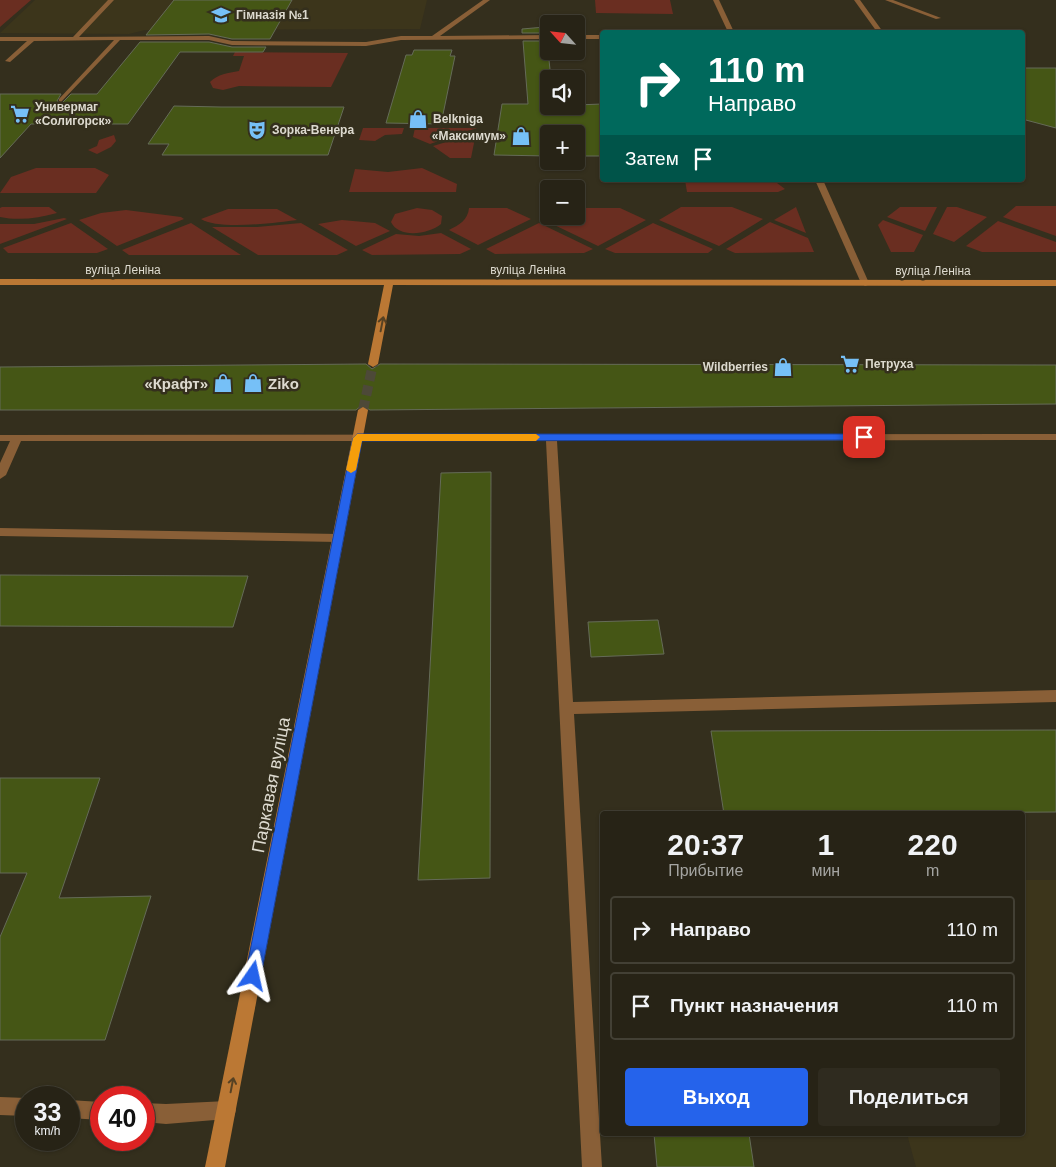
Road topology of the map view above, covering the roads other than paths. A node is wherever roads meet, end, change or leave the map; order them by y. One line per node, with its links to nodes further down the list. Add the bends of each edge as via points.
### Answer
1 (110, 0): 16 (lane)
2 (487, 0): 12 (lane)
3 (716, 0): 7 (lane)
4 (857, 0): 8 (lane)
5 (888, 0): 6 (lane)
6 (938, 18)
7 (730, 30)
8 (879, 30)
9 (585, 37): 10 (lane)
10 (600, 37)
11 (118, 38): 12 (lane, via 366,44 401,38); 16 (lane); 18 (lane)
12 (433, 38): 13 (lane)
13 (540, 38)
14 (0, 39): 15 (lane)
15 (32, 39): 16 (lane); 17 (lane)
16 (74, 39)
17 (8, 61)
18 (61, 100)
19 (820, 182): 22 (lane)
20 (0, 282): 21 (main road, вуліца Леніна)
21 (389, 283): 22 (main road, вуліца Леніна); 24 (main road, one-way to 21)
22 (865, 283): 23 (main road, вуліца Леніна)
23 (1056, 283)
24 (373, 364)
25 (362, 410): 30 (main road, Паркавая вуліца)
26 (1056, 436): 27 (lane)
27 (551, 437): 30 (lane); 35 (lane)
28 (0, 438): 29 (lane)
29 (17, 438): 30 (lane); 31 (lane)
30 (357, 438): 33 (main road, Паркавая вуліца)
31 (0, 475)
32 (0, 532): 33 (lane)
33 (338, 538): 38 (main road, Паркавая вуліца, one-way to 33)
34 (1056, 696): 35 (lane)
35 (567, 708): 41 (lane)
36 (0, 1106): 37 (lane)
37 (15, 1107)
38 (227, 1110): 39 (lane); 40 (main road, Паркавая вуліца)
39 (155, 1114)
40 (216, 1167)
41 (592, 1167)

